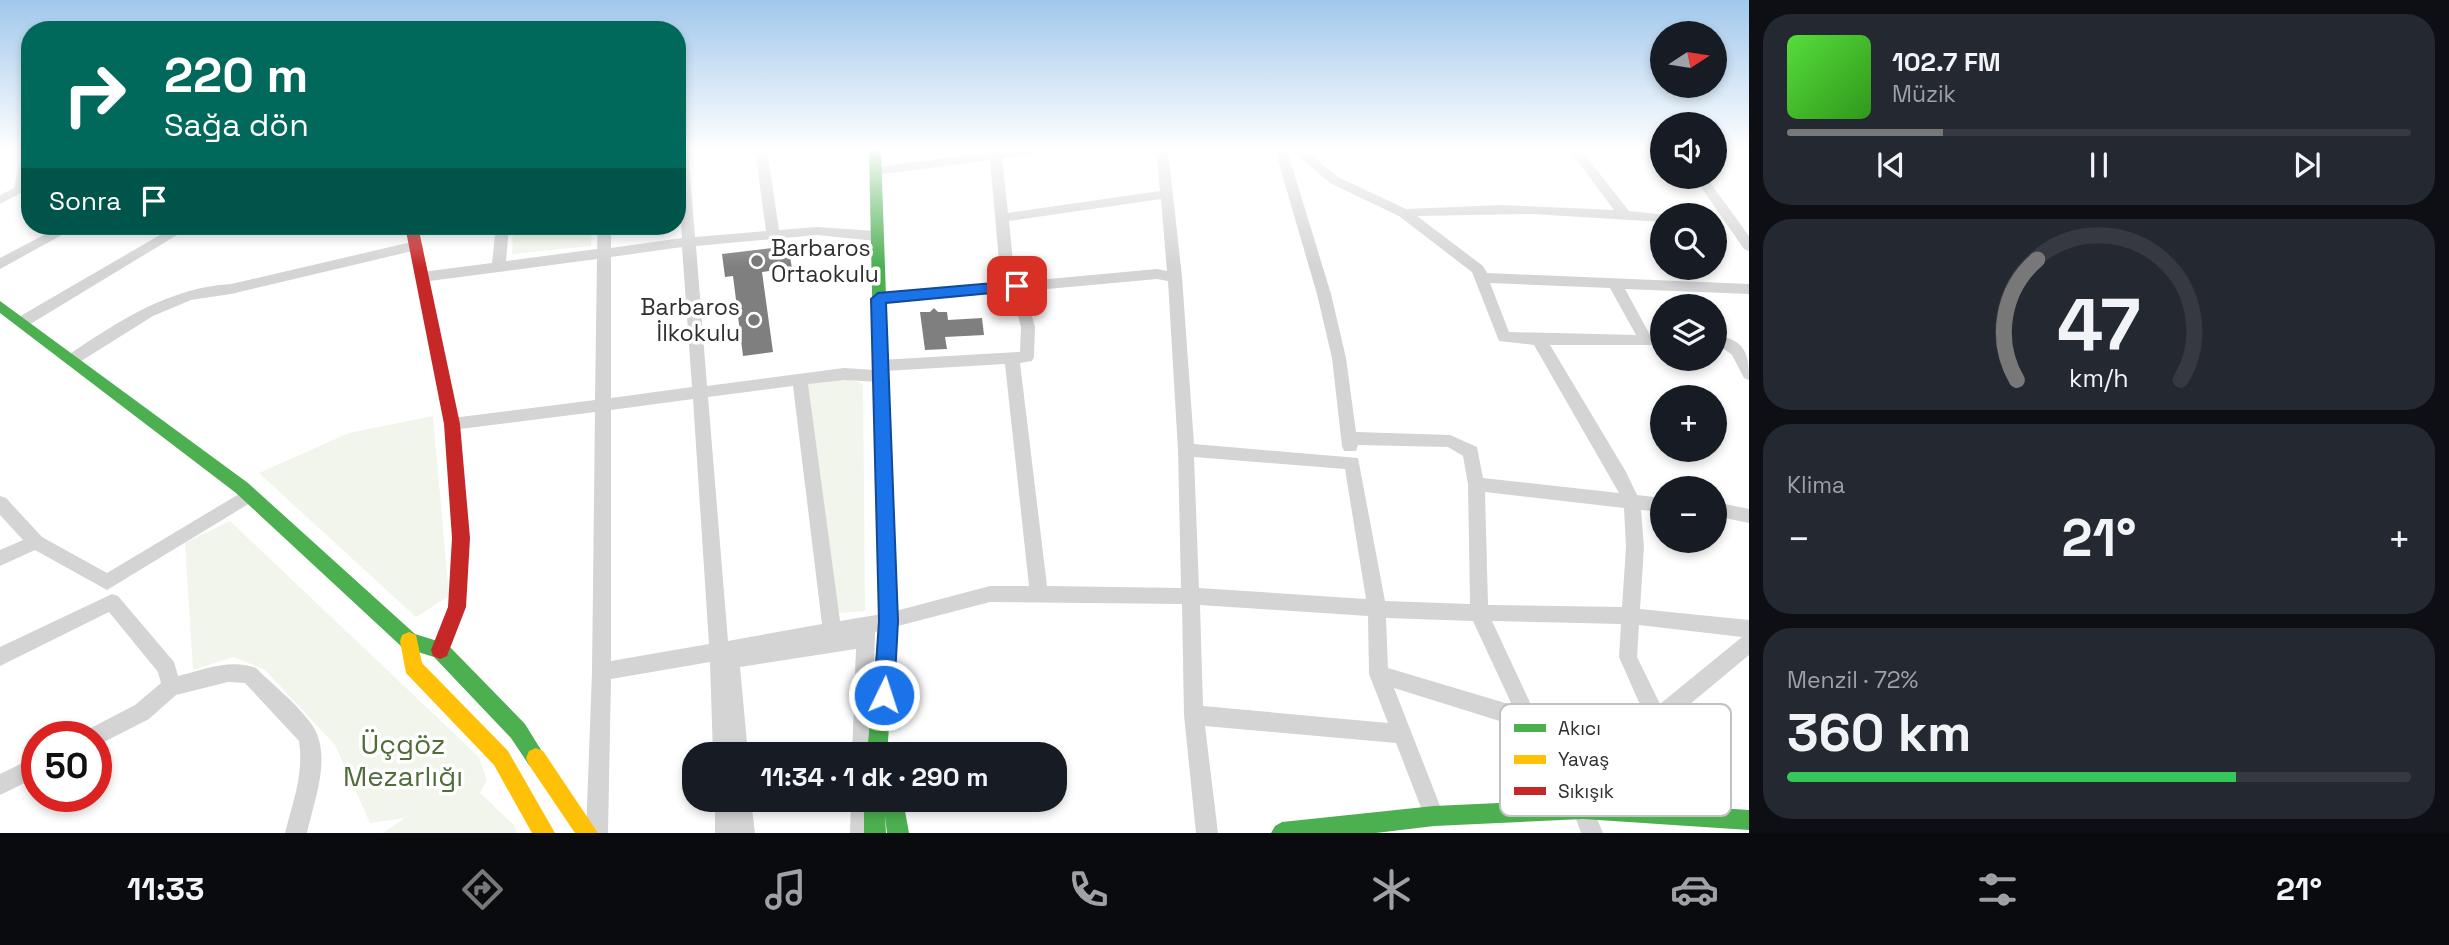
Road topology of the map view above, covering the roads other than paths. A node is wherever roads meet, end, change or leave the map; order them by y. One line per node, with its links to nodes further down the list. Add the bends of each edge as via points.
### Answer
1 (20, 189): 11 (street)
2 (766, 189): 24 (street)
3 (875, 189): 25 (main road)
4 (999, 189): 16 (street)
5 (1166, 189): 10 (street)
6 (1292, 189): 53 (street, via 1339,358)
7 (1353, 189): 13 (street)
8 (1605, 189): 14 (street)
9 (1709, 189): 18 (street)
10 (1166, 194): 16 (street); 33 (street)
11 (0, 200)
12 (686, 211): 26 (street)
13 (1404, 213): 14 (street, via 1477,207); 34 (street, via 1463,256)
14 (1625, 215): 15 (street)
15 (1650, 217)
16 (1002, 218): 36 (street)
17 (1727, 223): 18 (street)
18 (1734, 223): 28 (street)
19 (54, 235): 30 (street)
20 (167, 235): 40 (street)
21 (413, 235): 27 (main road)
22 (501, 235): 31 (street)
23 (604, 235): 29 (street)
24 (773, 235): 25 (street, via 817,231); 26 (street)
25 (876, 236): 38 (main road)
26 (688, 242): 29 (street); 50 (street)
27 (416, 246): 32 (main road); 46 (street, via 232,289 209,289 155,307)
28 (1749, 247)
29 (604, 253): 31 (street); 51 (street)
30 (0, 264)
31 (499, 267): 32 (street)
32 (422, 277): 52 (main road)
33 (1175, 277): 36 (street, via 1157,274); 54 (street)
34 (1482, 278): 35 (street); 41 (street, via 1504,337)
35 (1615, 284): 37 (street); 42 (street)
36 (1013, 287): 38 (street); 45 (street, via 1028,327 1027,357)
37 (1749, 289)
38 (878, 299): 47 (main road)
39 (0, 306): 40 (main road)
40 (22, 322): 46 (main road)
41 (1539, 340): 42 (street); 59 (street)
42 (1646, 340): 43 (street)
43 (1650, 340)
44 (1727, 341): 48 (street, via 1736,348)
45 (1012, 358): 47 (street); 66 (street)
46 (73, 359): 57 (main road)
47 (880, 371): 49 (street); 72 (main road)
48 (1749, 374)
49 (800, 379): 50 (street); 74 (street)
50 (701, 392): 51 (street); 78 (street)
51 (602, 405): 52 (street); 81 (street)
52 (452, 424): 79 (main road, via 461,538 457,607)
53 (1349, 438): 55 (street); 56 (street, via 1450,441 1471,452)
54 (1186, 450): 55 (street); 67 (street)
55 (1352, 463): 69 (street)
56 (1476, 484): 59 (street); 70 (street)
57 (248, 495): 65 (street); 76 (main road)
58 (0, 503): 63 (street)
59 (1632, 503): 60 (street); 71 (street, via 1635,547)
60 (1650, 504)
61 (1727, 511): 62 (street)
62 (1749, 516)
63 (36, 542): 64 (street); 65 (street)
64 (0, 558)
65 (107, 582): 68 (street)
66 (1039, 594): 67 (street); 72 (street, via 990,594)
67 (1191, 596): 69 (street); 88 (street)
68 (112, 601): 80 (street); 83 (street, via 167,668)
69 (1377, 609): 70 (street); 82 (street)
70 (1479, 613): 71 (street); 84 (street)
71 (1630, 616): 73 (street); 85 (street, via 1628,657)
72 (888, 621): 75 (street); 89 (main road)
73 (1749, 629)
74 (832, 630): 75 (street); 78 (street)
75 (866, 632): 93 (street, via 730,660); 94 (street)
76 (409, 642): 79 (main road); 109 (main road, via 413,667 501,758)
77 (1749, 643): 86 (street)
78 (719, 649): 81 (street); 92 (street)
79 (440, 650): 112 (main road, via 518,731)
80 (0, 657)
81 (602, 672): 113 (street)
82 (1379, 674): 87 (street); 91 (street)
83 (171, 687): 90 (street, via 142,712); 111 (street, via 228,673 249,674 304,730 311,741 310,768)
84 (1521, 704)
85 (1650, 704)
86 (1675, 704)
87 (1500, 711)
88 (1194, 715): 91 (street); 117 (street)
89 (882, 719): 95 (main road); 96 (main road)
90 (112, 728)
91 (1402, 734): 105 (street)
92 (723, 742)
93 (737, 742)
94 (862, 742)
95 (879, 742)
96 (885, 742)
97 (21, 774): 98 (street)
98 (0, 785)
99 (725, 812): 114 (street)
100 (742, 812): 115 (street)
101 (865, 812): 110 (street)
102 (873, 812): 110 (main road)
103 (895, 812): 116 (main road)
104 (1500, 813): 105 (main road)
105 (1434, 816): 118 (main road)
106 (1586, 816): 119 (street)
107 (1689, 816): 108 (main road)
108 (1749, 820)
109 (541, 831)
110 (871, 832)
111 (296, 833)
112 (587, 833)
113 (597, 833)
114 (726, 833)
115 (744, 833)
116 (898, 833)
117 (1207, 833)
118 (1282, 833)
119 (1592, 833)

